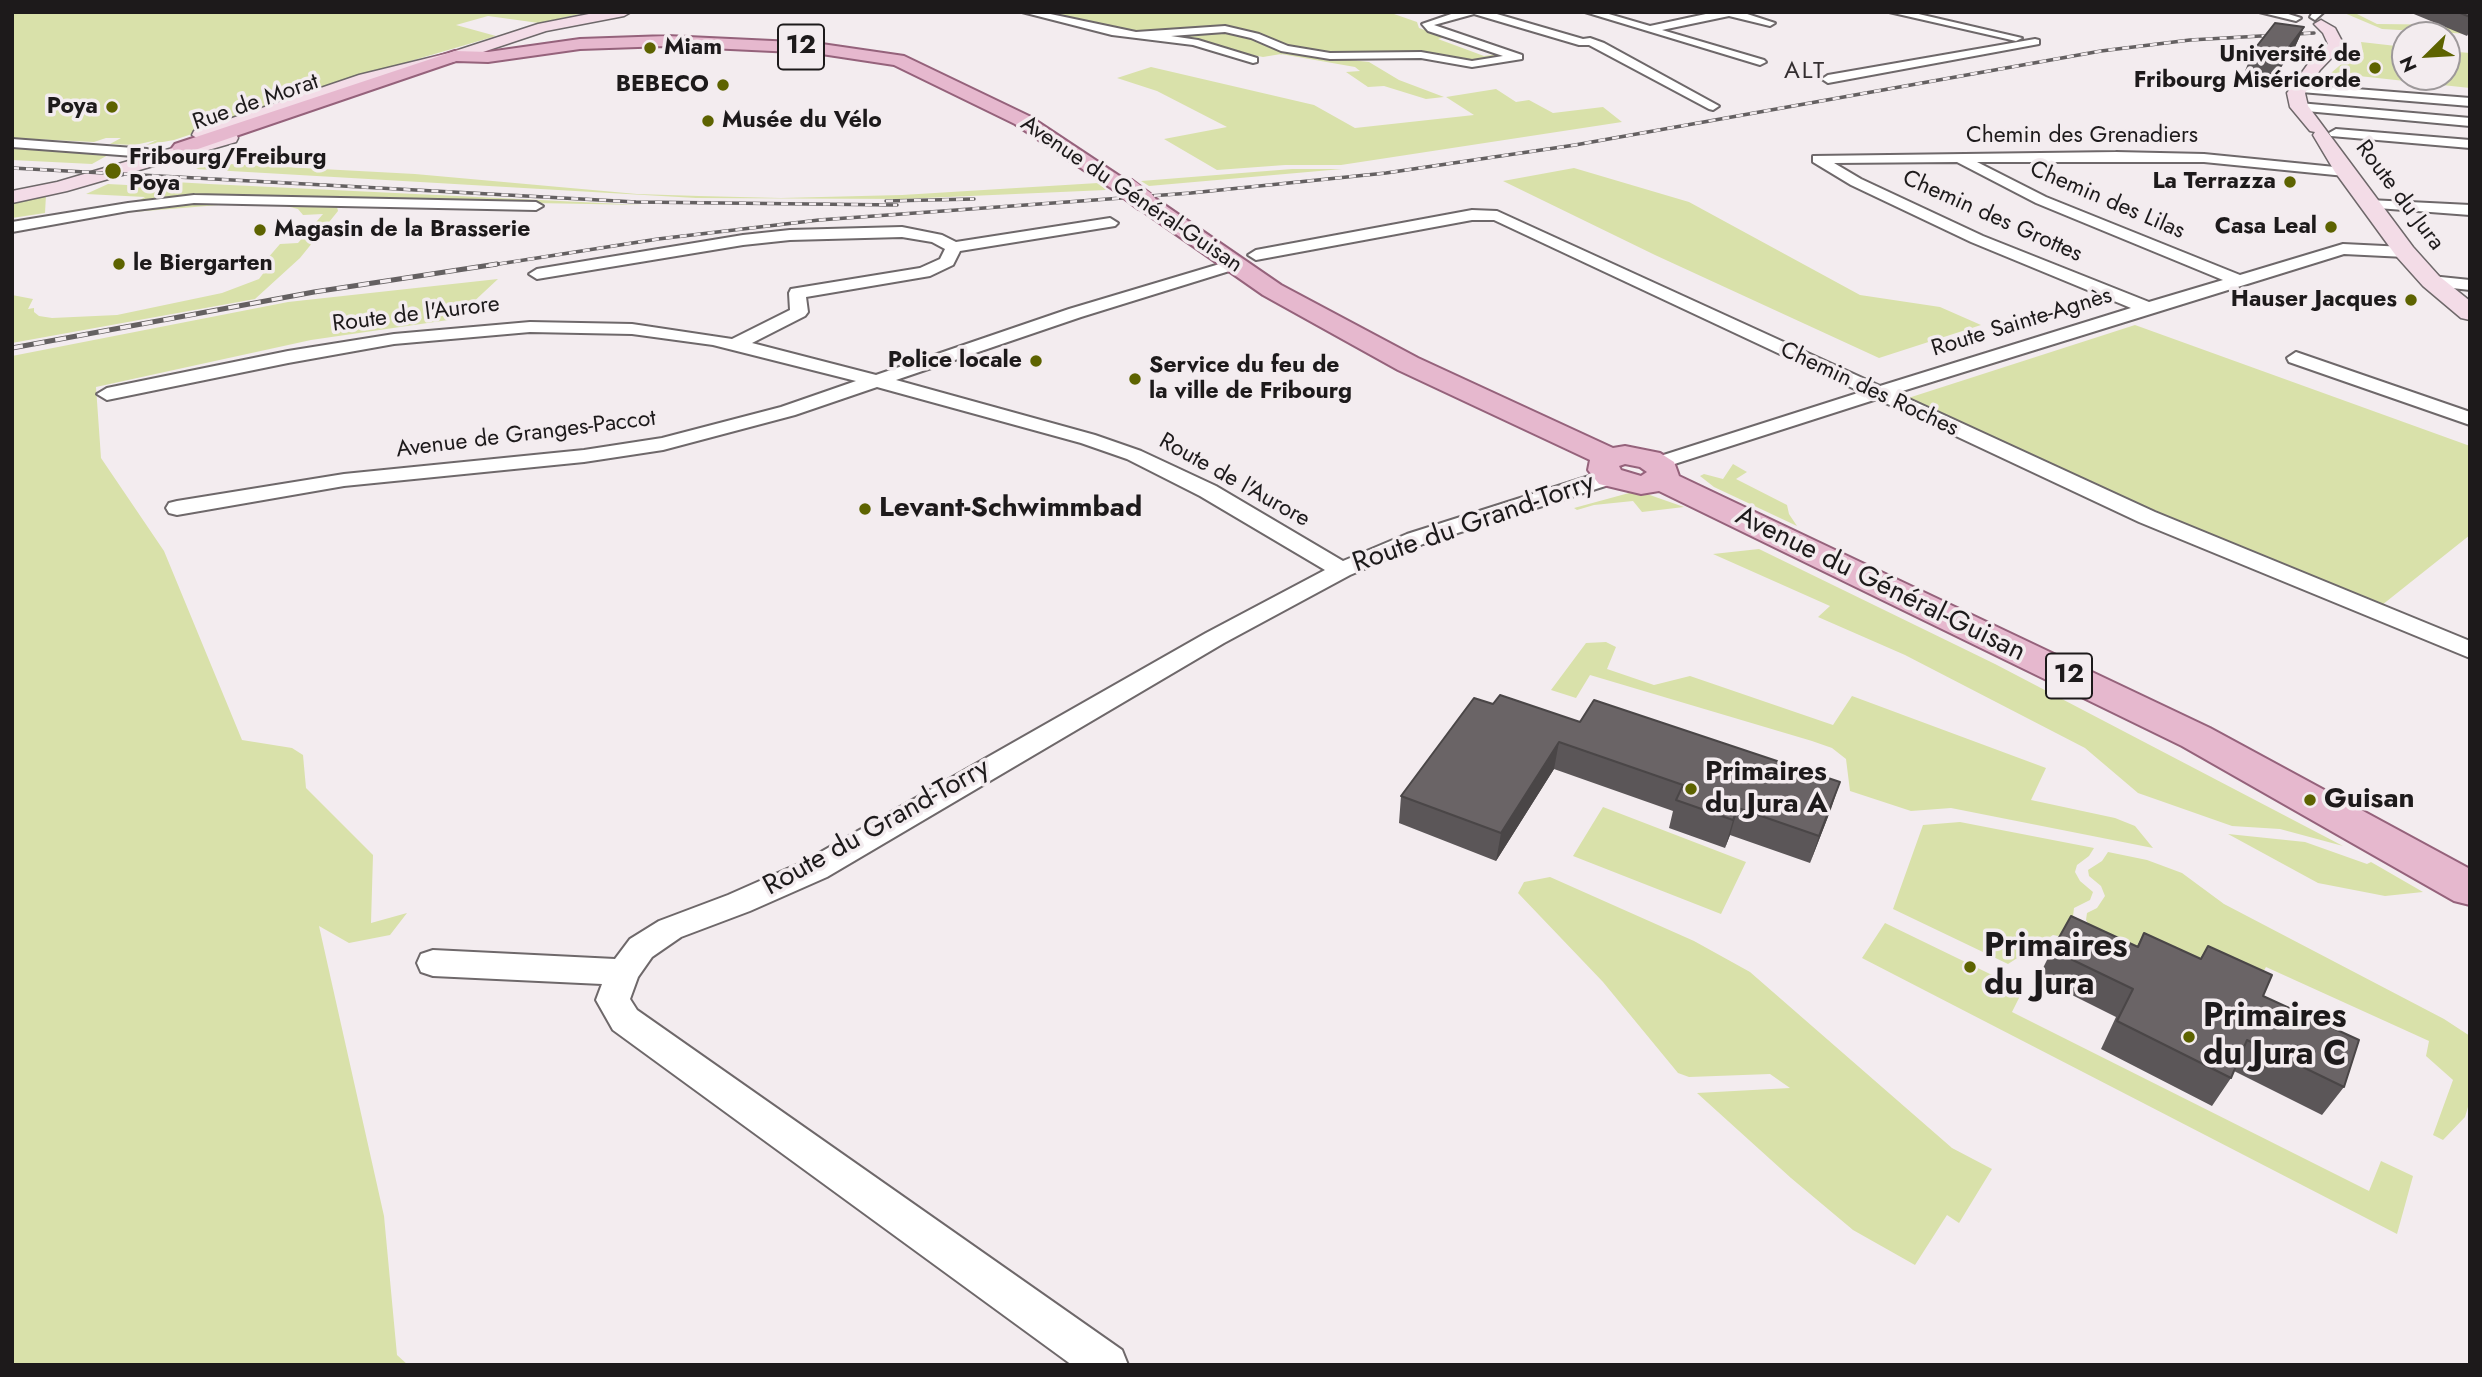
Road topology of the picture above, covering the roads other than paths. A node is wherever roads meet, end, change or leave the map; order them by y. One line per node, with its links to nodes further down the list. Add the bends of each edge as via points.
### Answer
1 (624, 12): 16 (street, Rue de Morat, via 543,27)
2 (1027, 12): 13 (street)
3 (1470, 12): 13 (street, via 1426,24 1518,57 1472,64 1421,55 1331,56 1285,49 1224,29)
4 (1478, 12): 14 (street, via 1583,43)
5 (1590, 12): 12 (street)
6 (1730, 12): 11 (street); 12 (street)
7 (1894, 12): 15 (street)
8 (2264, 12): 9 (street)
9 (2297, 18): 10 (street)
10 (2318, 18): 20 (street, via 2336,45 2314,67)
11 (1770, 23)
12 (1649, 29): 14 (street); 18 (street)
13 (1136, 35): 17 (street, via 1194,42)
14 (1590, 41): 22 (street)
15 (2035, 42): 19 (street)
16 (452, 57): 27 (main road, 12); 28 (main road, Rue de Morat, via 365,79); 32 (street, Rue de Morat, via 429,70 200,148); 41 (main road, Avenue du Général-Guisan / 12, bridge, via 629,40 868,54 919,67 1021,120 1145,202)
17 (1253, 60)
18 (1760, 62)
19 (1828, 79)
20 (2299, 98): 21 (street); 23 (street); 24 (street, Route du Jura)
21 (2470, 102)
22 (1713, 106)
23 (2470, 121)
24 (2325, 132): 26 (street); 31 (street, Route du Jura)
25 (12, 143): 28 (street)
26 (2470, 144)
27 (182, 148)
28 (147, 153): 32 (main road, Rue de Morat)
29 (1958, 158): 30 (street, Chemin des Grenadiers); 31 (street, Chemin des Grenadiers, via 2204,158); 43 (street, Chemin des Lilas, via 2041,200)
30 (1818, 159): 46 (street, Chemin des Grottes, via 1977,239)
31 (2345, 172): 34 (street, Route du Jura)
32 (33, 192): 33 (street, Rue de Morat)
33 (12, 197)
34 (2368, 204): 36 (street); 40 (street, Route du Jura)
35 (536, 206): 38 (street, via 194,200)
36 (2470, 210)
37 (1110, 223): 39 (street)
38 (12, 226)
39 (954, 247): 42 (street, via 936,238 902,232 790,235); 48 (street, via 947,262 925,272 797,293 799,312)
40 (2405, 251): 43 (street, Route Sainte-Agnès, via 2343,249); 44 (street, Route du Jura)
41 (1245, 260): 50 (street, Avenue de Granges-Paccot); 52 (street, Chemin des Roches, via 1472,215 1497,216); 54 (main road, Avenue du Général-Guisan / 12, via 1272,290)
42 (537, 274)
43 (2240, 281): 46 (street, Route Sainte-Agnès)
44 (2431, 281): 45 (street); 47 (street, Route du Jura)
45 (2470, 285)
46 (2150, 309): 52 (street, Route Sainte-Agnès)
47 (2470, 313)
48 (734, 345): 50 (street, Route de l'Aurore); 51 (street, Route de l'Aurore, via 632,329 530,327 459,332 288,357)
49 (2297, 358): 53 (street)
50 (870, 381): 56 (street, Avenue de Granges-Paccot, via 788,411 663,444 344,480); 57 (street, Route de l'Aurore, via 1134,455 1208,491)
51 (107, 394)
52 (1878, 395): 55 (street, Route Sainte-Agnès); 58 (street, Chemin des Roches, via 2147,517)
53 (2470, 418)
54 (1610, 467): 55 (main road, Avenue du Général-Guisan, via 1638,456); 57 (street, Route du Grand-Torry)
55 (1659, 471): 59 (main road, Avenue du Général-Guisan / 12, via 2196,737)
56 (177, 508)
57 (1342, 570): 61 (street, Route du Grand-Torry, via 1215,638 816,869 670,929 641,948)
58 (2470, 650)
59 (2470, 889)
60 (433, 963): 61 (street)
61 (623, 972): 62 (street, Route du Grand-Torry, via 613,1000 625,1020)
62 (1107, 1365)

